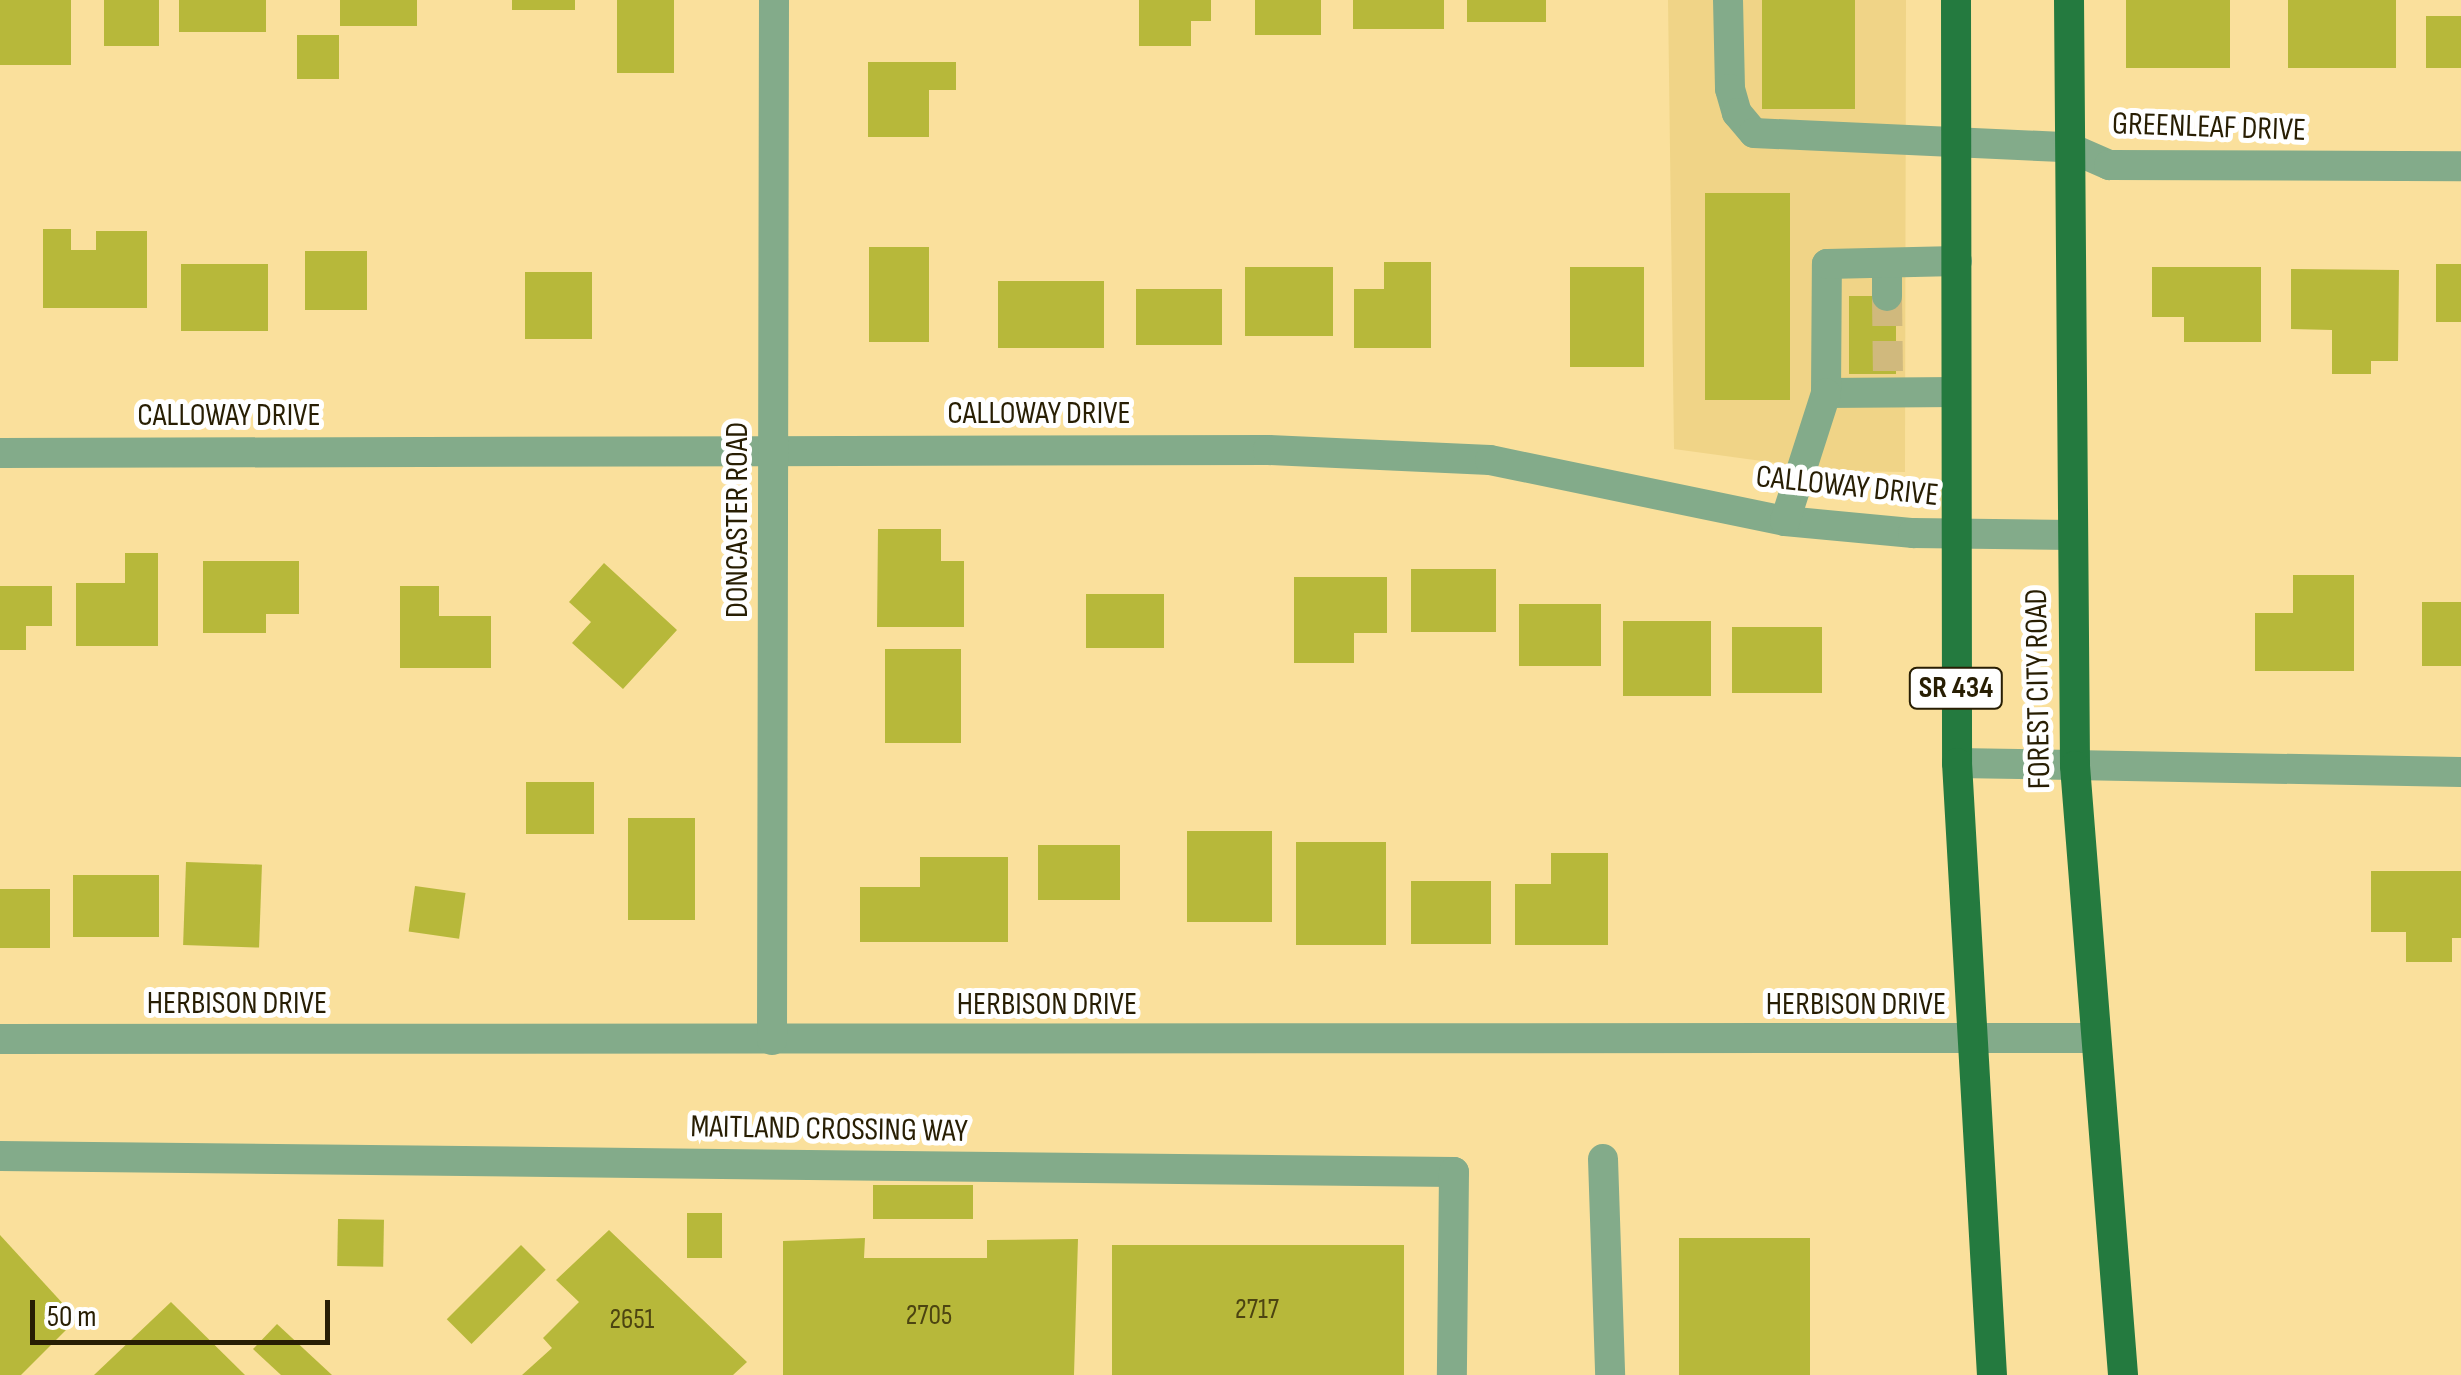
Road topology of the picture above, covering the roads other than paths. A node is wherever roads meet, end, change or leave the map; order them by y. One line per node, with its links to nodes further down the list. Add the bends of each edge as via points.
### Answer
1 (774, 0): 13 (street, DONCASTER ROAD)
2 (1728, 0): 5 (street, GREENLEAF DRIVE, via 1730,90 1737,114 1754,134)
3 (1956, 0): 5 (main road, SR 434)
4 (2069, 0): 6 (main road, FOREST CITY ROAD)
5 (1958, 138): 6 (street, GREENLEAF DRIVE); 8 (main road, SR 434)
6 (2068, 147): 7 (street, GREENLEAF DRIVE, via 2109,165); 17 (main road, FOREST CITY ROAD)
7 (2461, 166)
8 (1957, 261): 9 (street); 11 (main road, SR 434)
9 (1887, 264): 10 (street); 12 (street, via 1827,264)
10 (1887, 296)
11 (1956, 392): 12 (street, via 1888,382); 16 (main road, SR 434)
12 (1826, 393): 15 (street)
13 (773, 448): 14 (street, CALLOWAY DRIVE); 15 (street, CALLOWAY DRIVE, via 1268,450 1490,460); 23 (street, DONCASTER ROAD)
14 (0, 453)
15 (1786, 520): 16 (street, CALLOWAY DRIVE)
16 (1954, 534): 17 (street, CALLOWAY DRIVE); 18 (main road, SR 434)
17 (2071, 535): 19 (main road, FOREST CITY ROAD)
18 (1957, 764): 19 (street); 24 (main road, SR 434)
19 (2075, 766): 20 (street); 21 (main road, FOREST CITY ROAD)
20 (2461, 772)
21 (2093, 1038): 24 (street, HERBISON DRIVE); 30 (main road, FOREST CITY ROAD)
22 (0, 1039): 23 (street, HERBISON DRIVE)
23 (772, 1040): 24 (street, HERBISON DRIVE)
24 (1970, 1040): 29 (main road, SR 434)
25 (0, 1156): 27 (street, MAITLAND CROSSING WAY, via 1454,1172)
26 (1604, 1159): 28 (street)
27 (1452, 1375)
28 (1610, 1375)
29 (1992, 1375)
30 (2123, 1375)

